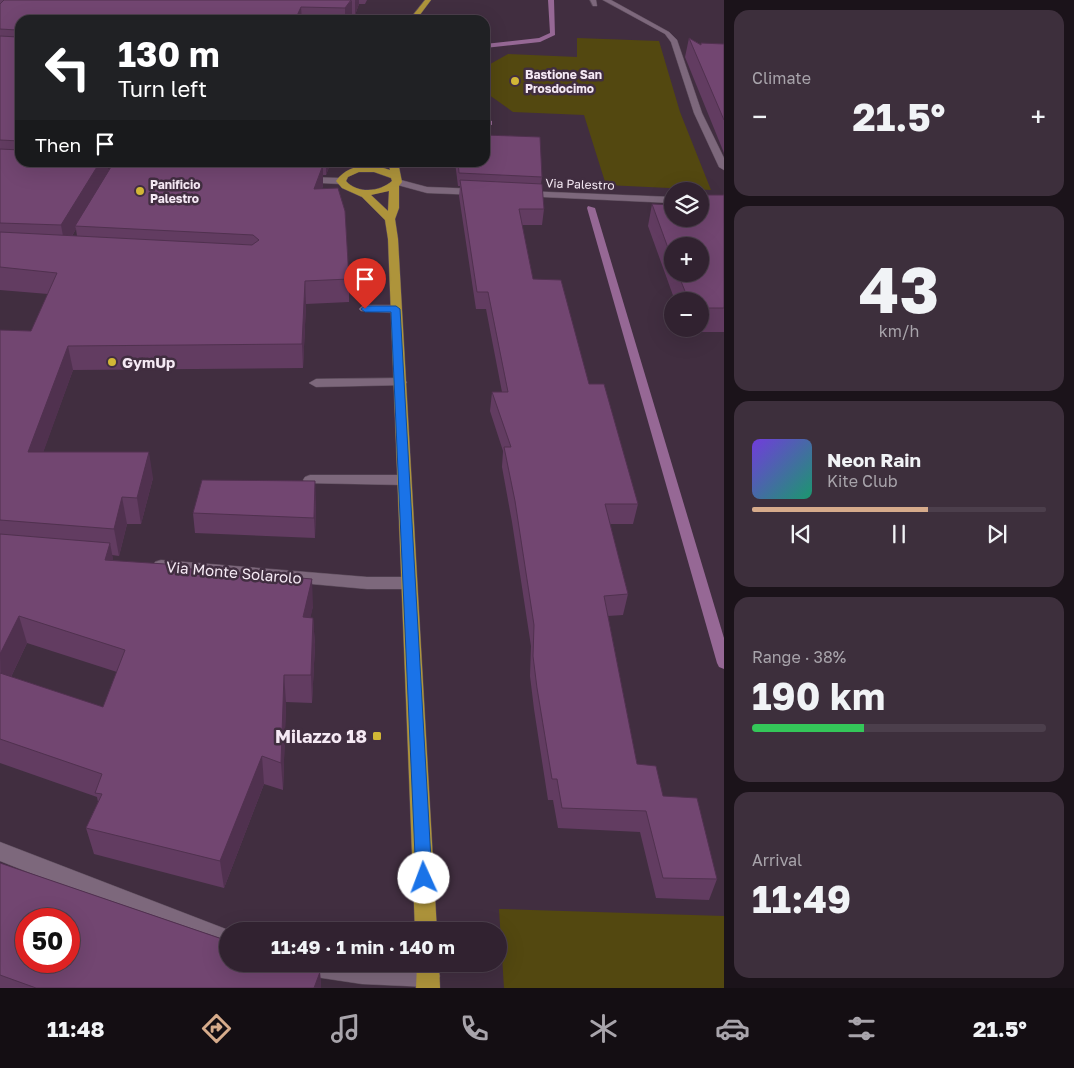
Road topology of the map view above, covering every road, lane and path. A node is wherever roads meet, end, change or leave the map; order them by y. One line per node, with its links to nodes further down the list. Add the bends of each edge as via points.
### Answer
1 (428, 0): 3 (main road)
2 (606, 0): 6 (street, via 667,33 674,42 698,113)
3 (416, 15)
4 (357, 167): 7 (main road)
5 (394, 167): 10 (main road)
6 (724, 167)
7 (353, 172): 9 (main road); 10 (main road, via 372,169 390,173)
8 (294, 179): 9 (street)
9 (341, 181): 11 (main road)
10 (395, 182): 11 (main road, via 373,192); 12 (street, via 427,190); 15 (main road)
11 (355, 190): 15 (main road, via 365,195)
12 (485, 192)
13 (514, 194): 14 (street, Via Palestro)
14 (664, 200)
15 (390, 219): 17 (main road)
16 (365, 309): 17 (street)
17 (396, 309): 18 (main road)
18 (400, 382): 19 (street); 21 (main road)
19 (316, 383)
20 (310, 480): 21 (street)
21 (404, 480): 23 (main road)
22 (147, 565): 23 (street, Via Monte Solarolo, via 352,582)
23 (408, 583): 25 (main road)
24 (0, 851): 26 (street)
25 (426, 922)
26 (219, 937)
27 (355, 972): 28 (street)
28 (428, 976)

